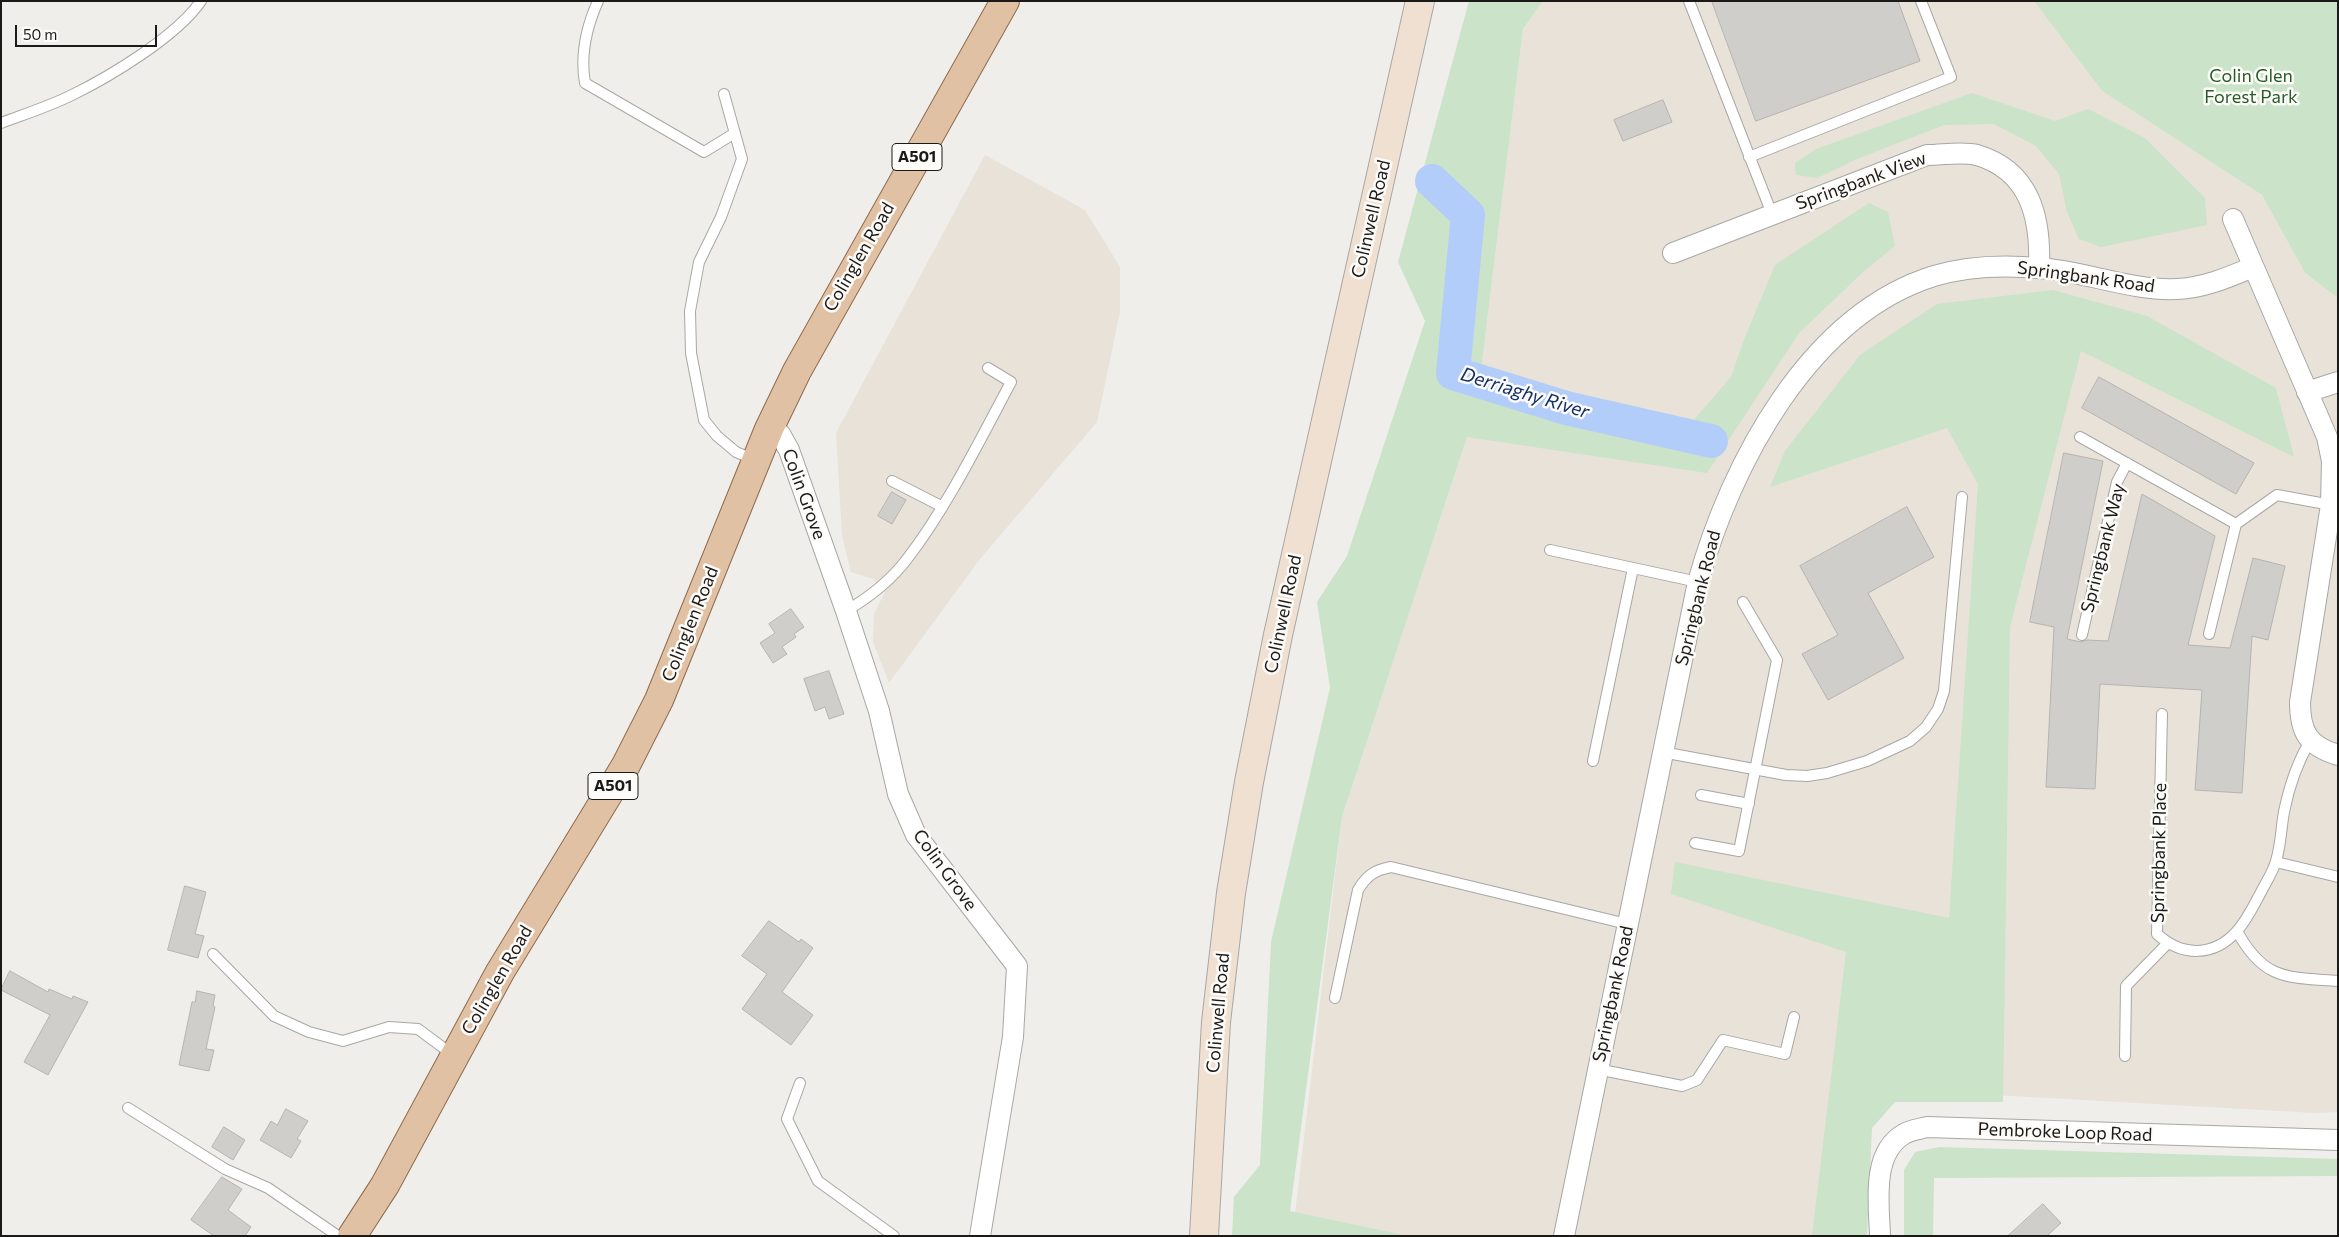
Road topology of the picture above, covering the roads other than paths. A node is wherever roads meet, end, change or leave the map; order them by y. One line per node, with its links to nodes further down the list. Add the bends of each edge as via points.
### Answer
1 (201, 1): 8 (lane, via 172,32 140,56 72,95)
2 (598, 1): 9 (lane, via 585,42 582,64 585,83 704,152)
3 (1004, 1): 19 (main road, Colinglen Road / A501, via 828,312)
4 (1420, 1): 63 (street, Colinwell Road, via 1286,596 1249,782 1231,892 1216,1022)
5 (1689, 1): 10 (lane)
6 (1921, 1): 10 (lane, via 1951,76)
7 (724, 94): 9 (lane)
8 (1, 123)
9 (735, 133): 21 (lane, via 742,159 722,217 699,262 690,312 691,353 704,420 736,452)
10 (1749, 158): 11 (lane)
11 (1772, 214): 13 (street, Springbank View); 15 (street, Springbank View, via 1927,155 1976,155 2005,169 2027,194 2034,209)
12 (2233, 219): 14 (street)
13 (1673, 253)
14 (2253, 267): 15 (street, Springbank Road, via 2218,281 2177,289); 18 (street)
15 (2039, 268): 30 (street, Springbank Road, via 1970,269 1934,276 1880,301 1850,323 1808,367 1764,424 1732,484)
16 (988, 368): 26 (lane, via 1011,382)
17 (2338, 382): 18 (street)
18 (2307, 392): 25 (street, via 2327,437 2332,461)
19 (769, 429): 21 (main road, Colinglen Road / A501); 32 (street, Colin Grove, via 780,434 789,450)
20 (2080, 437): 22 (lane, Springbank Way)
21 (756, 461): 53 (main road, Colinglen Road / A501, via 659,700 630,757 500,972)
22 (2127, 463): 27 (lane, Springbank Way); 34 (lane, Springbank Way, via 2117,482)
23 (892, 481): 26 (lane)
24 (1962, 497): 40 (lane, via 1944,691 1938,709 1926,727 1910,742 1841,770 1807,776)
25 (2331, 505): 27 (lane, via 2277,494); 36 (street, via 2300,702 2302,724)
26 (941, 506): 32 (lane, via 907,560 862,601)
27 (2236, 524): 33 (lane)
28 (1550, 550): 29 (lane)
29 (1633, 568): 30 (lane); 39 (lane)
30 (1698, 582): 37 (street, Springbank Road)
31 (1743, 602): 40 (lane, via 1777,660)
32 (846, 611): 62 (street, Colin Grove, via 878,711 898,794 916,835 1018,966 1013,1037)
33 (2209, 634)
34 (2082, 635)
35 (2162, 714): 48 (lane, Springbank Place, via 2157,934)
36 (2310, 740): 38 (street); 44 (lane, Springbank Place, via 2293,776)
37 (1662, 752): 40 (lane); 46 (street, Springbank Road)
38 (2338, 755)
39 (1593, 761)
40 (1756, 770): 42 (lane)
41 (1701, 794): 42 (lane)
42 (1749, 804): 43 (lane, via 1739,851)
43 (1695, 842)
44 (2276, 862): 45 (lane); 47 (lane, Springbank Place)
45 (2338, 876)
46 (1627, 924): 51 (lane, via 1391,866 1376,870 1365,878 1358,890); 55 (street, Springbank Road)
47 (2237, 931): 48 (lane, Springbank Place, via 2218,947 2202,952 2184,951); 50 (lane, via 2248,952 2278,974)
48 (2167, 944): 54 (lane, via 2126,986)
49 (213, 954): 53 (lane, via 274,1016 309,1032 343,1041 390,1027 418,1029)
50 (2338, 981)
51 (1336, 998)
52 (1794, 1017): 55 (lane, via 1785,1054 1723,1040 1697,1080 1682,1086)
53 (454, 1055): 60 (main road, Colinglen Road / A501, via 386,1185)
54 (2125, 1056)
55 (1597, 1069): 64 (street, Springbank Road)
56 (800, 1083): 61 (lane, via 787,1119 818,1182)
57 (128, 1108): 59 (lane, via 225,1169 268,1188)
58 (2338, 1140): 65 (street, Pembroke Loop Road, via 1927,1127 1905,1133 1888,1148 1882,1166)
59 (338, 1236)
60 (352, 1236)
61 (894, 1236)
62 (980, 1236)
63 (1204, 1236)
64 (1564, 1236)
65 (1880, 1236)

